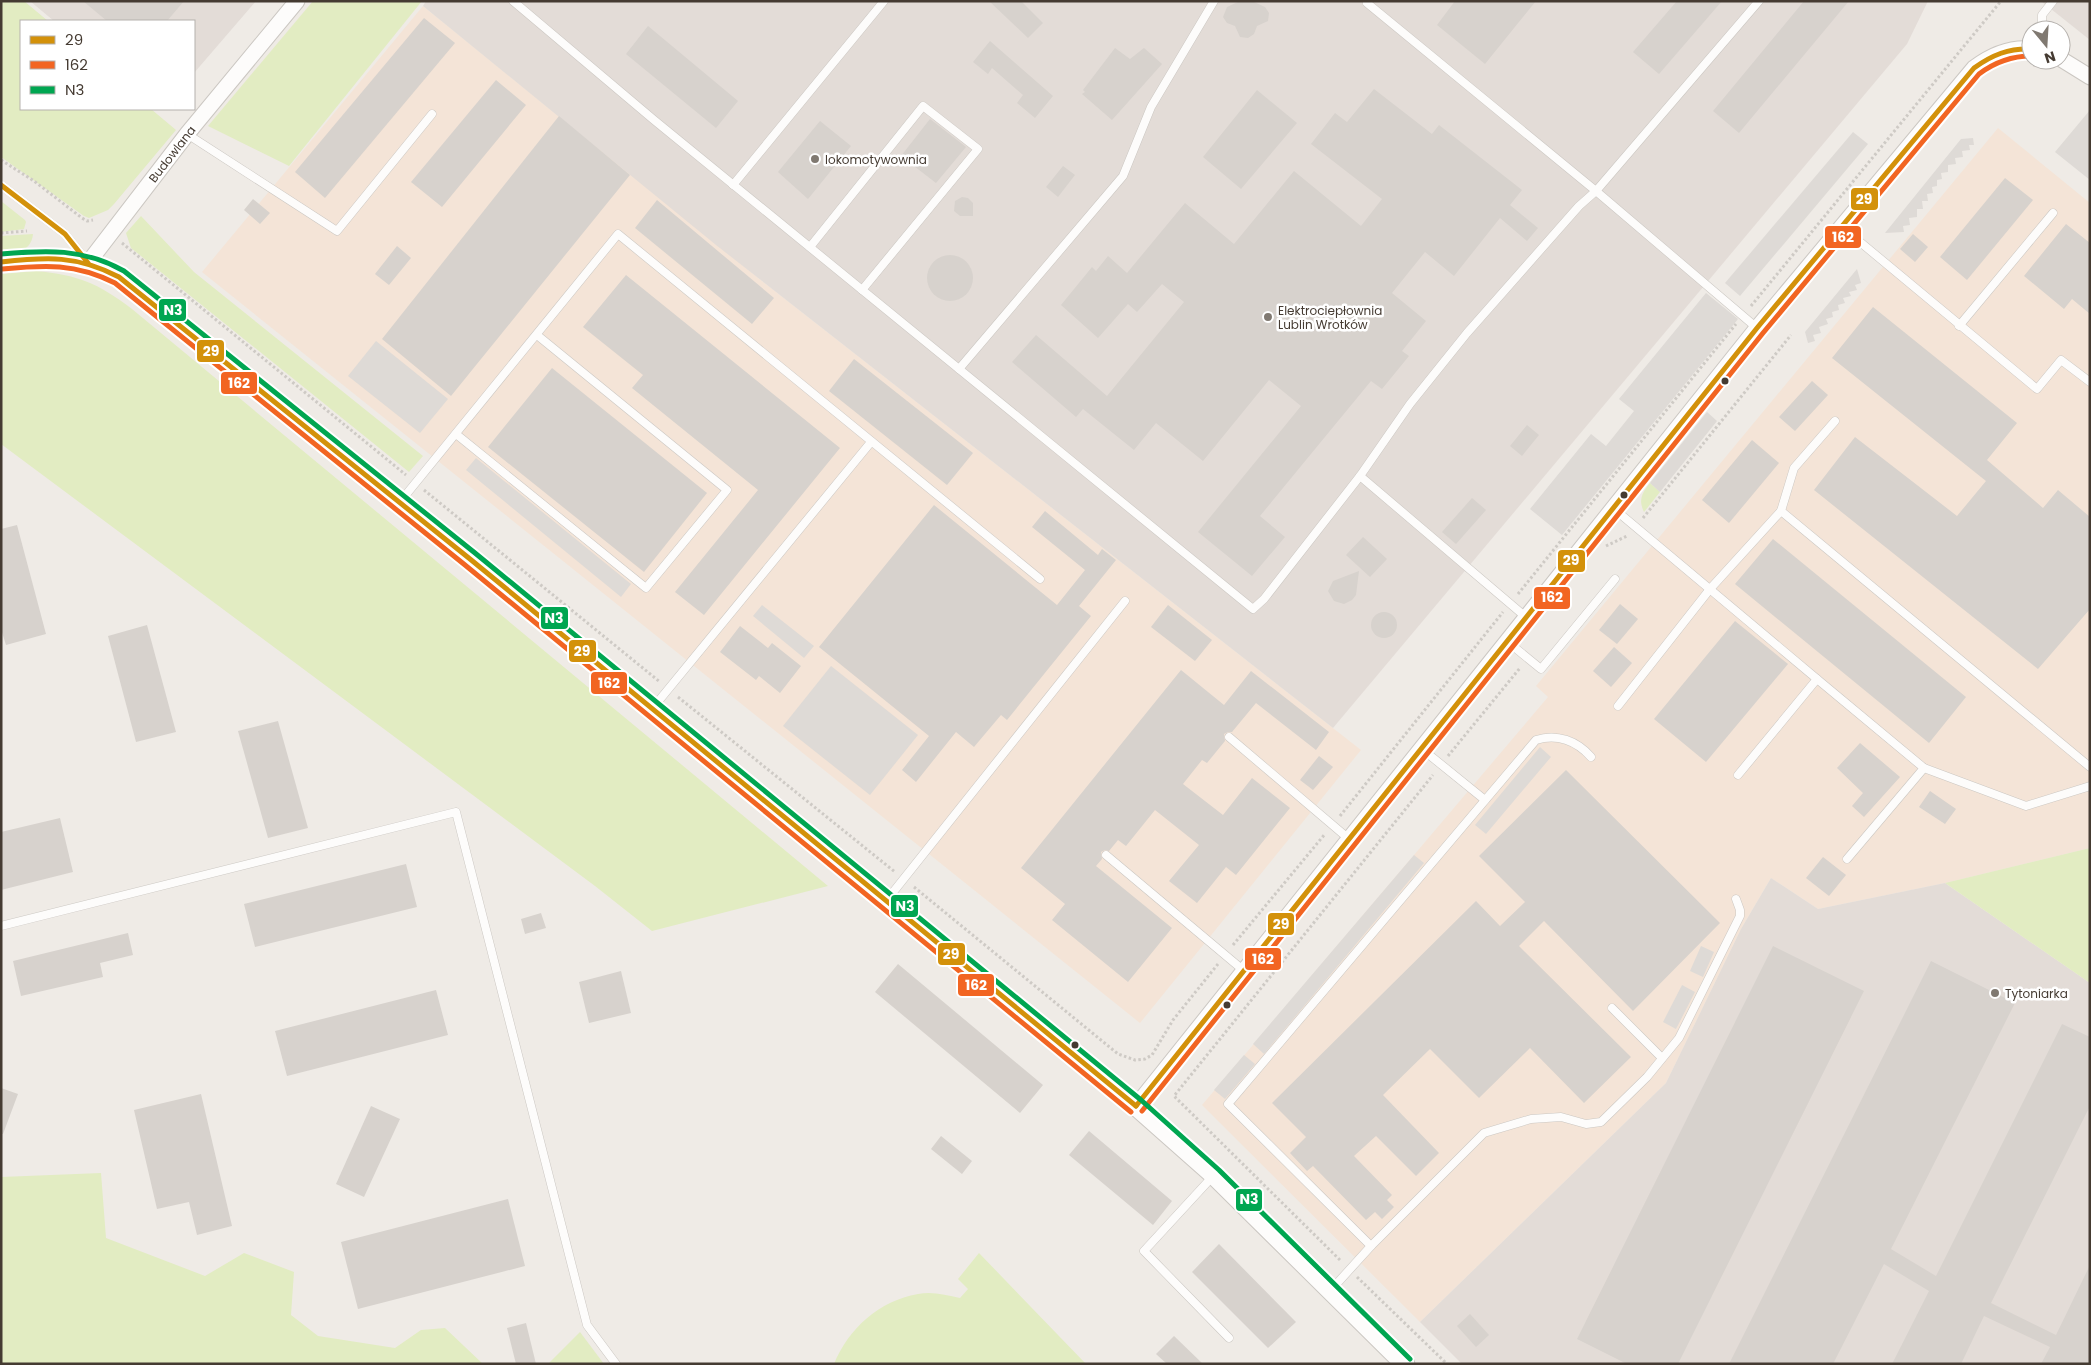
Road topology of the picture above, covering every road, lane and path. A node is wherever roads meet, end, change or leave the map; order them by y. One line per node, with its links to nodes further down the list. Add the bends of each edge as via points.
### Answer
1 (297, 1): 14 (street, Budowlana)
2 (513, 1): 17 (lane)
3 (884, 1): 17 (lane)
4 (1214, 1): 34 (lane, via 1151,107 1123,176)
5 (1759, 1): 18 (lane)
6 (2001, 1): 29 (path)
7 (2052, 1): 9 (lane)
8 (1366, 2): 18 (lane)
9 (2042, 20)
10 (2021, 50): 21 (street, via 1987,58 1974,68)
11 (2071, 65): 12 (street)
12 (2090, 77)
13 (432, 114): 14 (lane, via 337,231)
14 (187, 134): 27 (street, Budowlana)
15 (1, 160): 20 (path, via 82,218)
16 (1, 185): 27 (lane, via 65,234)
17 (733, 185): 25 (lane)
18 (1596, 191): 29 (lane); 39 (lane, via 1467,333 1410,404)
19 (2053, 213): 30 (lane)
20 (93, 220)
21 (1842, 227): 30 (lane); 31 (street)
22 (27, 231): 23 (path)
23 (1, 233)
24 (122, 243): 40 (path)
25 (810, 247): 28 (lane); 28 (lane, via 923,106 978,149)
26 (1, 262): 27 (street, via 51,258)
27 (88, 263): 41 (street, via 119,278)
28 (862, 290): 34 (lane)
29 (1743, 316): 31 (lane); 50 (path)
30 (1959, 326): 35 (lane, via 2037,389 2061,360)
31 (1757, 328): 42 (street)
32 (537, 334): 37 (lane); 37 (lane, via 727,490 646,588); 38 (lane, via 618,234)
33 (1791, 335): 44 (path)
34 (959, 369): 39 (lane, via 1253,609)
35 (2090, 382)
36 (1835, 421): 43 (lane, via 1794,468)
37 (456, 434): 40 (lane)
38 (871, 442): 46 (lane); 55 (lane)
39 (1360, 476): 50 (lane)
40 (416, 483): 41 (lane); 55 (path)
41 (400, 502): 57 (street)
42 (1613, 508): 44 (lane); 51 (street)
43 (1781, 511): 48 (lane); 62 (lane)
44 (1636, 527): 45 (path); 48 (lane)
45 (1600, 553)
46 (1040, 579)
47 (1615, 579): 53 (lane, via 1541,668)
48 (1710, 589): 54 (lane); 56 (lane)
49 (1126, 601): 71 (lane)
50 (1510, 603): 51 (lane); 67 (path)
51 (1527, 618): 52 (street)
52 (1508, 642): 53 (lane); 59 (street)
53 (1528, 658): 61 (path)
54 (1816, 679): 63 (lane); 64 (lane)
55 (668, 689): 57 (lane); 71 (path)
56 (1618, 706)
57 (652, 708): 73 (street)
58 (1229, 737): 67 (lane)
59 (1422, 749): 61 (lane); 68 (street)
60 (1591, 757): 66 (lane, via 1568,740 1555,737 1536,740)
61 (1441, 765): 66 (lane); 82 (path, via 1174,1096)
62 (2090, 767)
63 (1924, 768): 65 (lane, via 2026,806); 70 (lane)
64 (1738, 775)
65 (2090, 786)
66 (1485, 800): 81 (lane, via 1228,1104)
67 (1332, 825): 68 (lane); 75 (path)
68 (1349, 839): 76 (street)
69 (1106, 855): 75 (lane)
70 (1847, 859)
71 (904, 879): 73 (lane); 75 (path, via 1126,1058 1152,1056 1173,1020)
72 (1736, 899): 78 (lane, via 1740,916 1679,1038)
73 (886, 901): 79 (street)
74 (1, 926): 85 (lane, via 456,812 587,1325)
75 (1225, 955): 76 (lane)
76 (1244, 970): 79 (street)
77 (1612, 1008): 78 (lane)
78 (1662, 1058): 81 (lane, via 1602,1122 1586,1124 1561,1118 1531,1119 1484,1133)
79 (1136, 1106): 80 (street)
80 (1214, 1175): 83 (street); 84 (lane, via 1144,1251)
81 (1371, 1246): 82 (lane)
82 (1350, 1269): 83 (lane); 87 (path)
83 (1331, 1290): 86 (street)
84 (1229, 1338)
85 (616, 1364)
86 (1405, 1364)
87 (1447, 1364)

